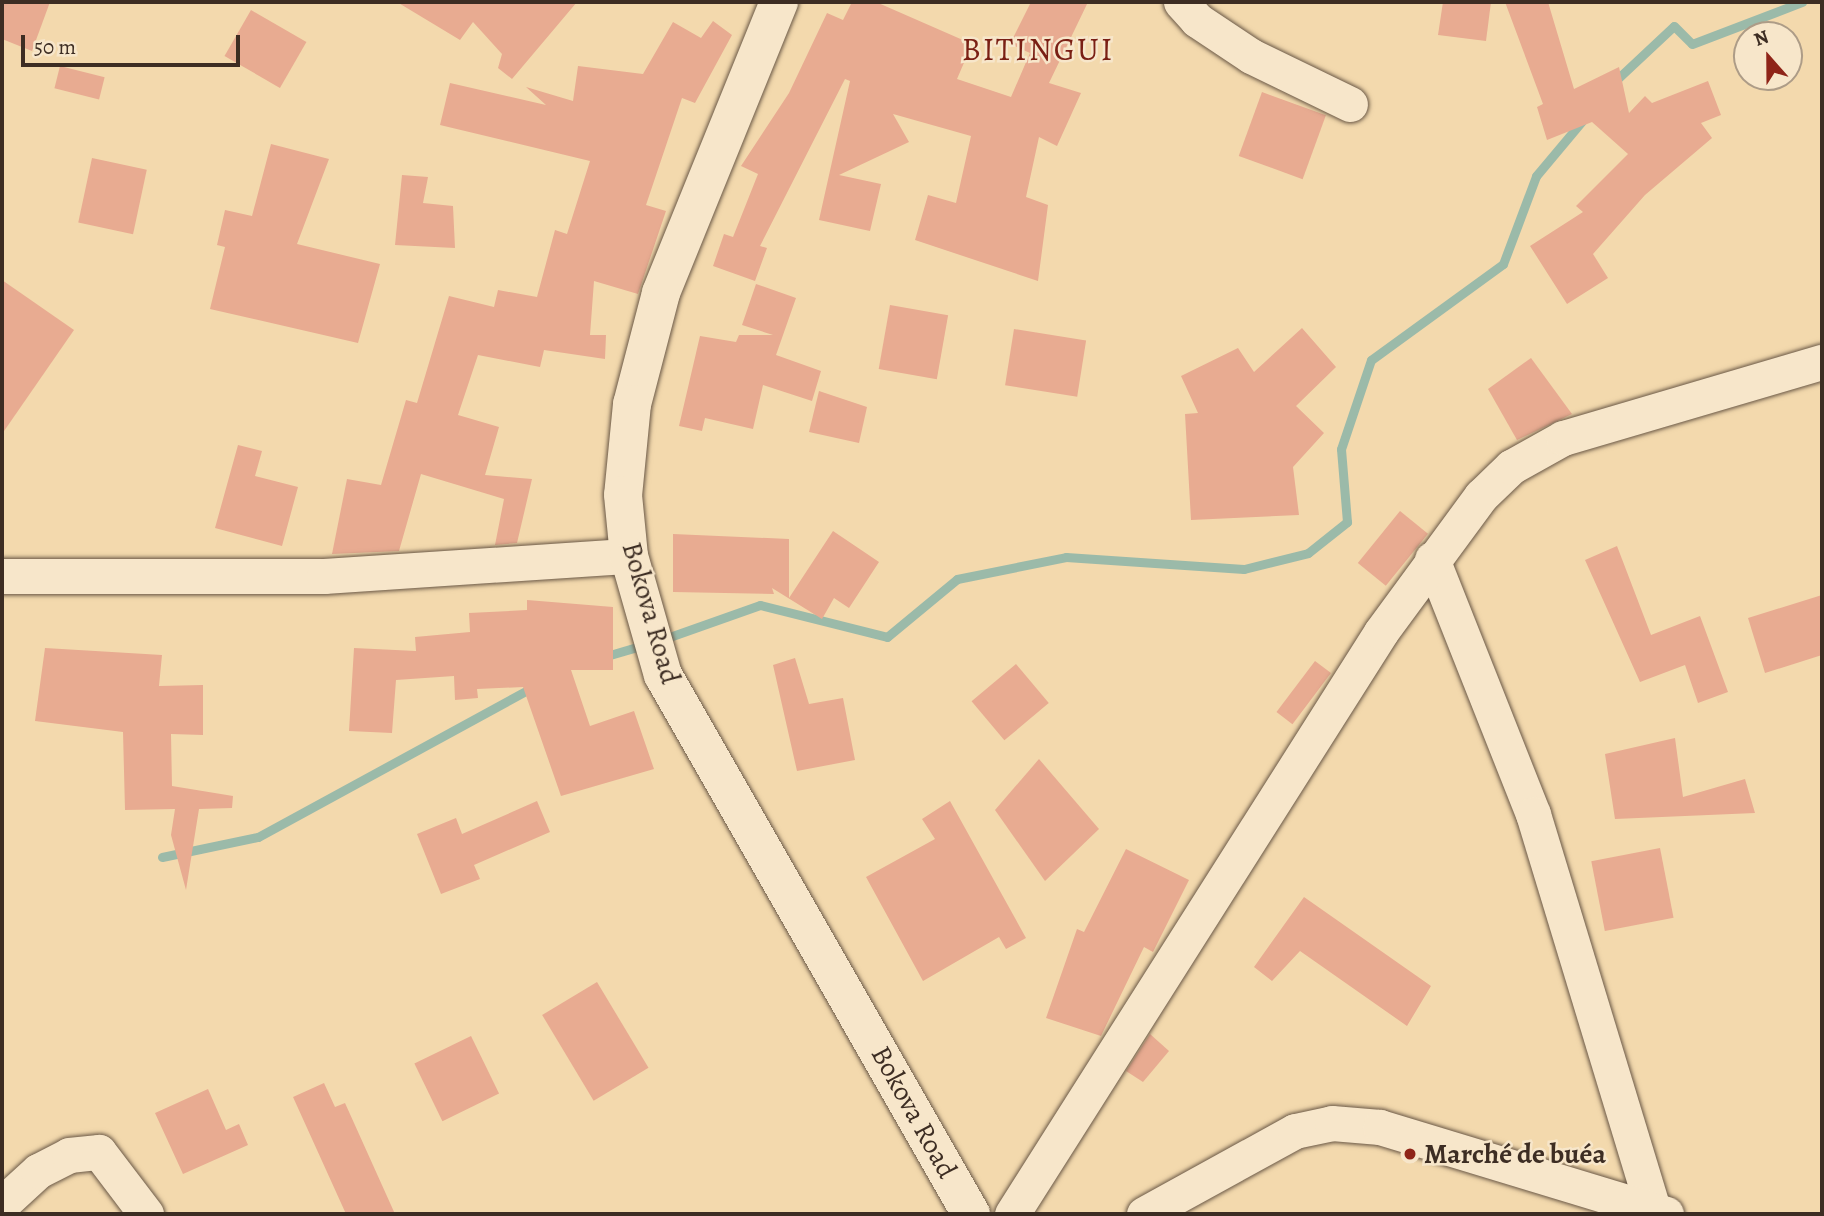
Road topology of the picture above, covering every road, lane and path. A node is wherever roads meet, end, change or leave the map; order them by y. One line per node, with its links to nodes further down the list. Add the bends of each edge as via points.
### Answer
1 (779, 2): 5 (street, Bokova Road, via 651,330 632,404 623,495)
2 (1181, 2): 3 (street, via 1197,20 1251,56)
3 (1350, 104)
4 (1822, 362): 6 (street, via 1563,438 1511,467)
5 (629, 556): 7 (street, via 324,576); 11 (street, Bokova Road, via 663,675)
6 (1432, 559): 9 (street, via 1533,814); 12 (street)
7 (2, 576)
8 (2, 1204): 10 (street, via 38,1171 69,1154 99,1152)
9 (1660, 1212): 13 (street, via 1380,1127 1332,1123 1295,1132)
10 (146, 1214)
11 (971, 1214)
12 (1012, 1214)
13 (1144, 1214)

